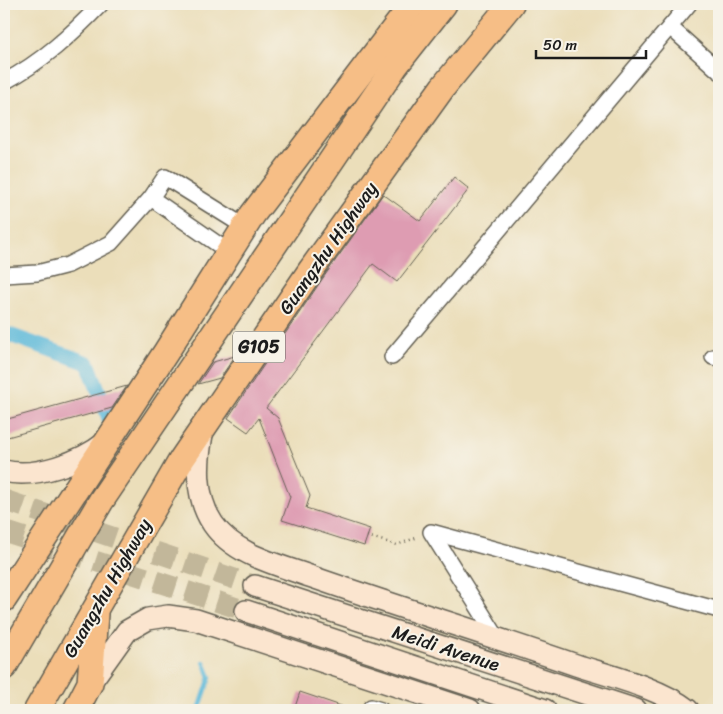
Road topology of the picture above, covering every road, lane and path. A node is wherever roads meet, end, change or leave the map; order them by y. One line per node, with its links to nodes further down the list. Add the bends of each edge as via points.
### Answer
1 (101, 4): 8 (street, via 33,66)
2 (413, 4): 10 (highway)
3 (444, 4): 25 (highway, G105, via 396,65 101,501)
4 (511, 4): 14 (highway, Guangzhu Highway / G105, via 443,87 311,270)
5 (689, 4): 6 (street)
6 (670, 27): 7 (street); 13 (street)
7 (719, 71)
8 (4, 82)
9 (151, 198): 10 (street, via 165,177); 11 (street); 12 (street, via 111,243 68,265 37,273)
10 (245, 227): 11 (highway)
11 (229, 252): 15 (highway)
12 (4, 275)
13 (392, 357)
14 (203, 429): 21 (highway, Guangzhu Highway / G105, via 182,459); 24 (main road, via 198,456 204,506 214,524 232,544 255,557)
15 (108, 441): 16 (main road, via 92,454 45,470 28,473); 20 (highway)
16 (4, 471)
17 (431, 532): 18 (path, via 396,545); 22 (street); 24 (street)
18 (367, 536)
19 (255, 586): 33 (main road, Meidi Avenue)
20 (4, 600)
21 (95, 609): 26 (highway); 27 (highway, Guangzhu Highway / G105)
22 (719, 610)
23 (246, 611): 32 (main road, Meidi Avenue)
24 (498, 639): 34 (main road, via 660,694)
25 (4, 667)
26 (90, 684): 28 (highway); 31 (main road, via 127,630 148,619 168,616 196,620)
27 (37, 710)
28 (76, 710)
29 (371, 710): 30 (street, via 371,707)
30 (381, 710)
31 (470, 710)
32 (545, 710)
33 (636, 710)
34 (688, 710)

